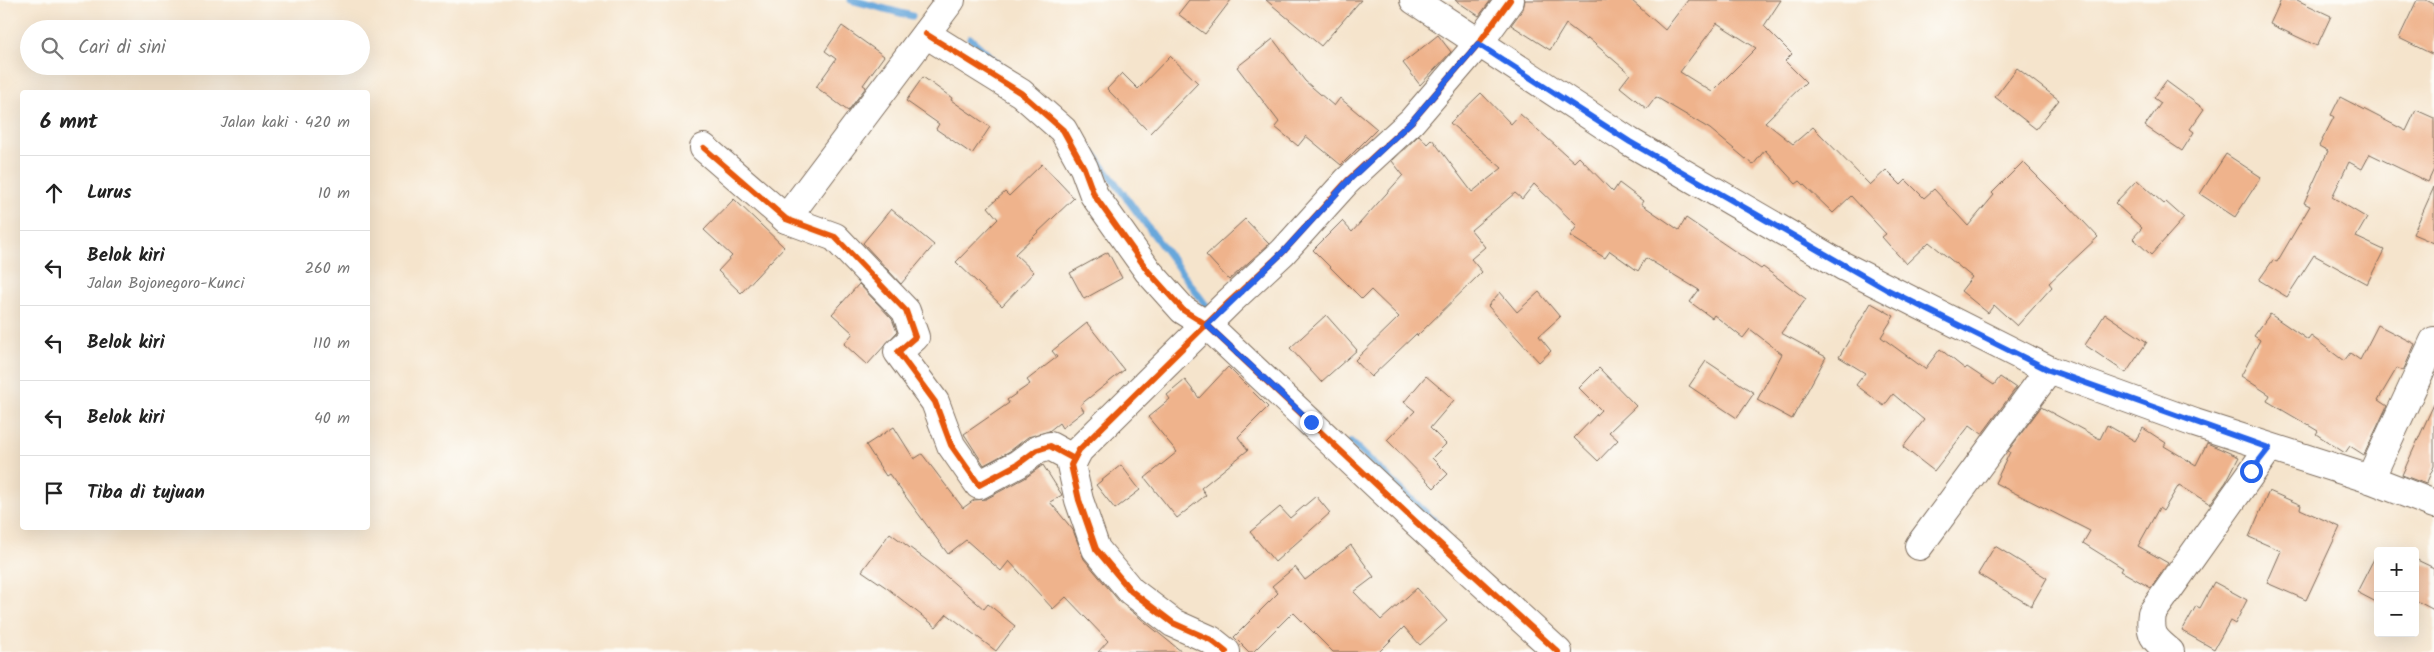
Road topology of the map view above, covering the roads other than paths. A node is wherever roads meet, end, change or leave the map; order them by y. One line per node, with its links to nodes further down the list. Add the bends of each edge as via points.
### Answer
1 (1414, 0): 4 (street)
2 (1510, 0): 4 (street)
3 (936, 20): 6 (street); 7 (street, via 1063,130 1084,168 1094,195 1148,271 1183,310)
4 (1478, 44): 7 (street, via 1412,121 1348,181 1283,252); 9 (street, via 1630,142 1843,266)
5 (704, 148): 6 (street)
6 (786, 219): 11 (street, via 834,237 906,311 915,336 898,352 935,402 951,445 979,485 1037,450 1050,446)
7 (1216, 316): 11 (street, via 1079,450); 16 (street, via 1415,521)
8 (2434, 341): 12 (street)
9 (2049, 370): 10 (street); 14 (street)
10 (2269, 448): 12 (street); 17 (street, via 2152,613 2150,626 2154,639)
11 (1074, 459): 15 (street, via 1072,478 1096,549 1131,591 1173,623 1212,640)
12 (2370, 479): 13 (street)
13 (2434, 504)
14 (1919, 546)
15 (1226, 652)
16 (1558, 652)
17 (2170, 652)

